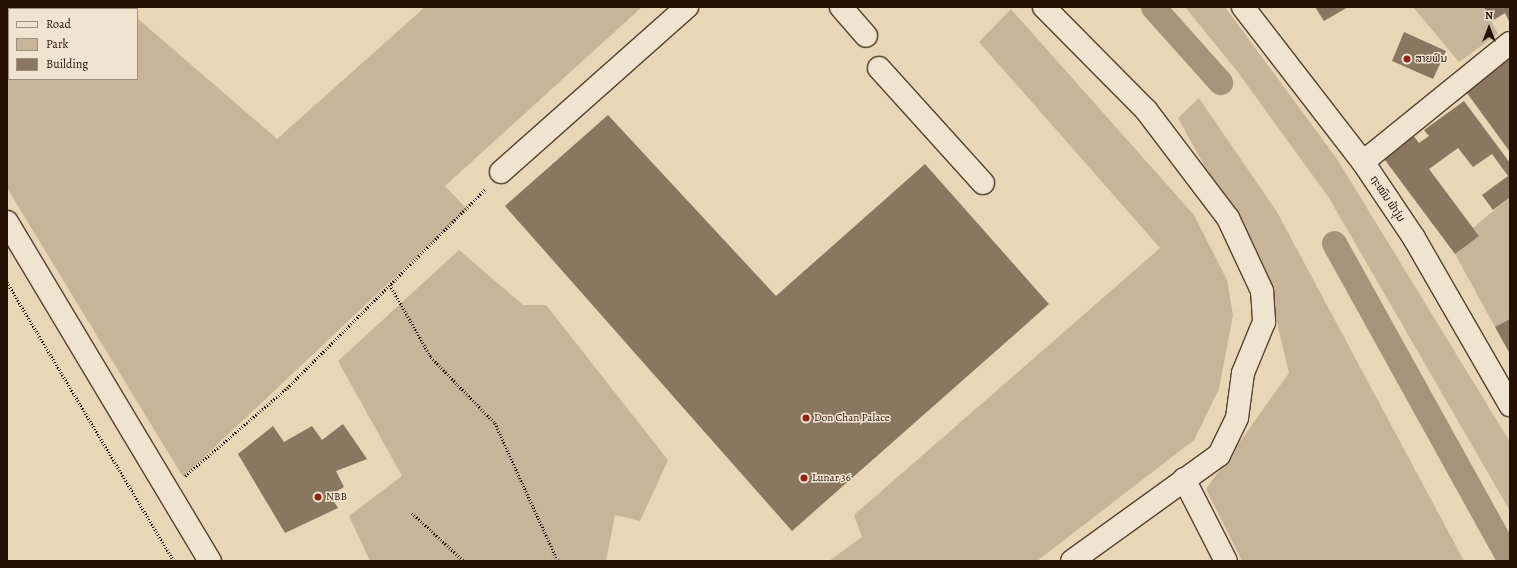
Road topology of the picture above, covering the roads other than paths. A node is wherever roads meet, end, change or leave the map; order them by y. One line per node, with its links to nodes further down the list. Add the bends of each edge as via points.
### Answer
1 (687, 7): 9 (street)
2 (841, 7): 5 (street)
3 (1044, 7): 13 (street, via 1146,110 1228,218 1262,291 1264,322 1243,373 1237,418 1219,455)
4 (1243, 7): 8 (street, ຖະໝົນ ຟ້າງຸ່ມ)
5 (866, 36)
6 (1510, 43): 8 (street)
7 (879, 68): 10 (street)
8 (1363, 162): 12 (street, ຖະໝົນ ຟ້າງຸ່ມ, via 1414,238)
9 (501, 172)
10 (983, 183)
11 (7, 222): 14 (street)
12 (1510, 405)
13 (1184, 480): 15 (street); 16 (street)
14 (210, 561)
15 (1072, 561)
16 (1226, 561)

